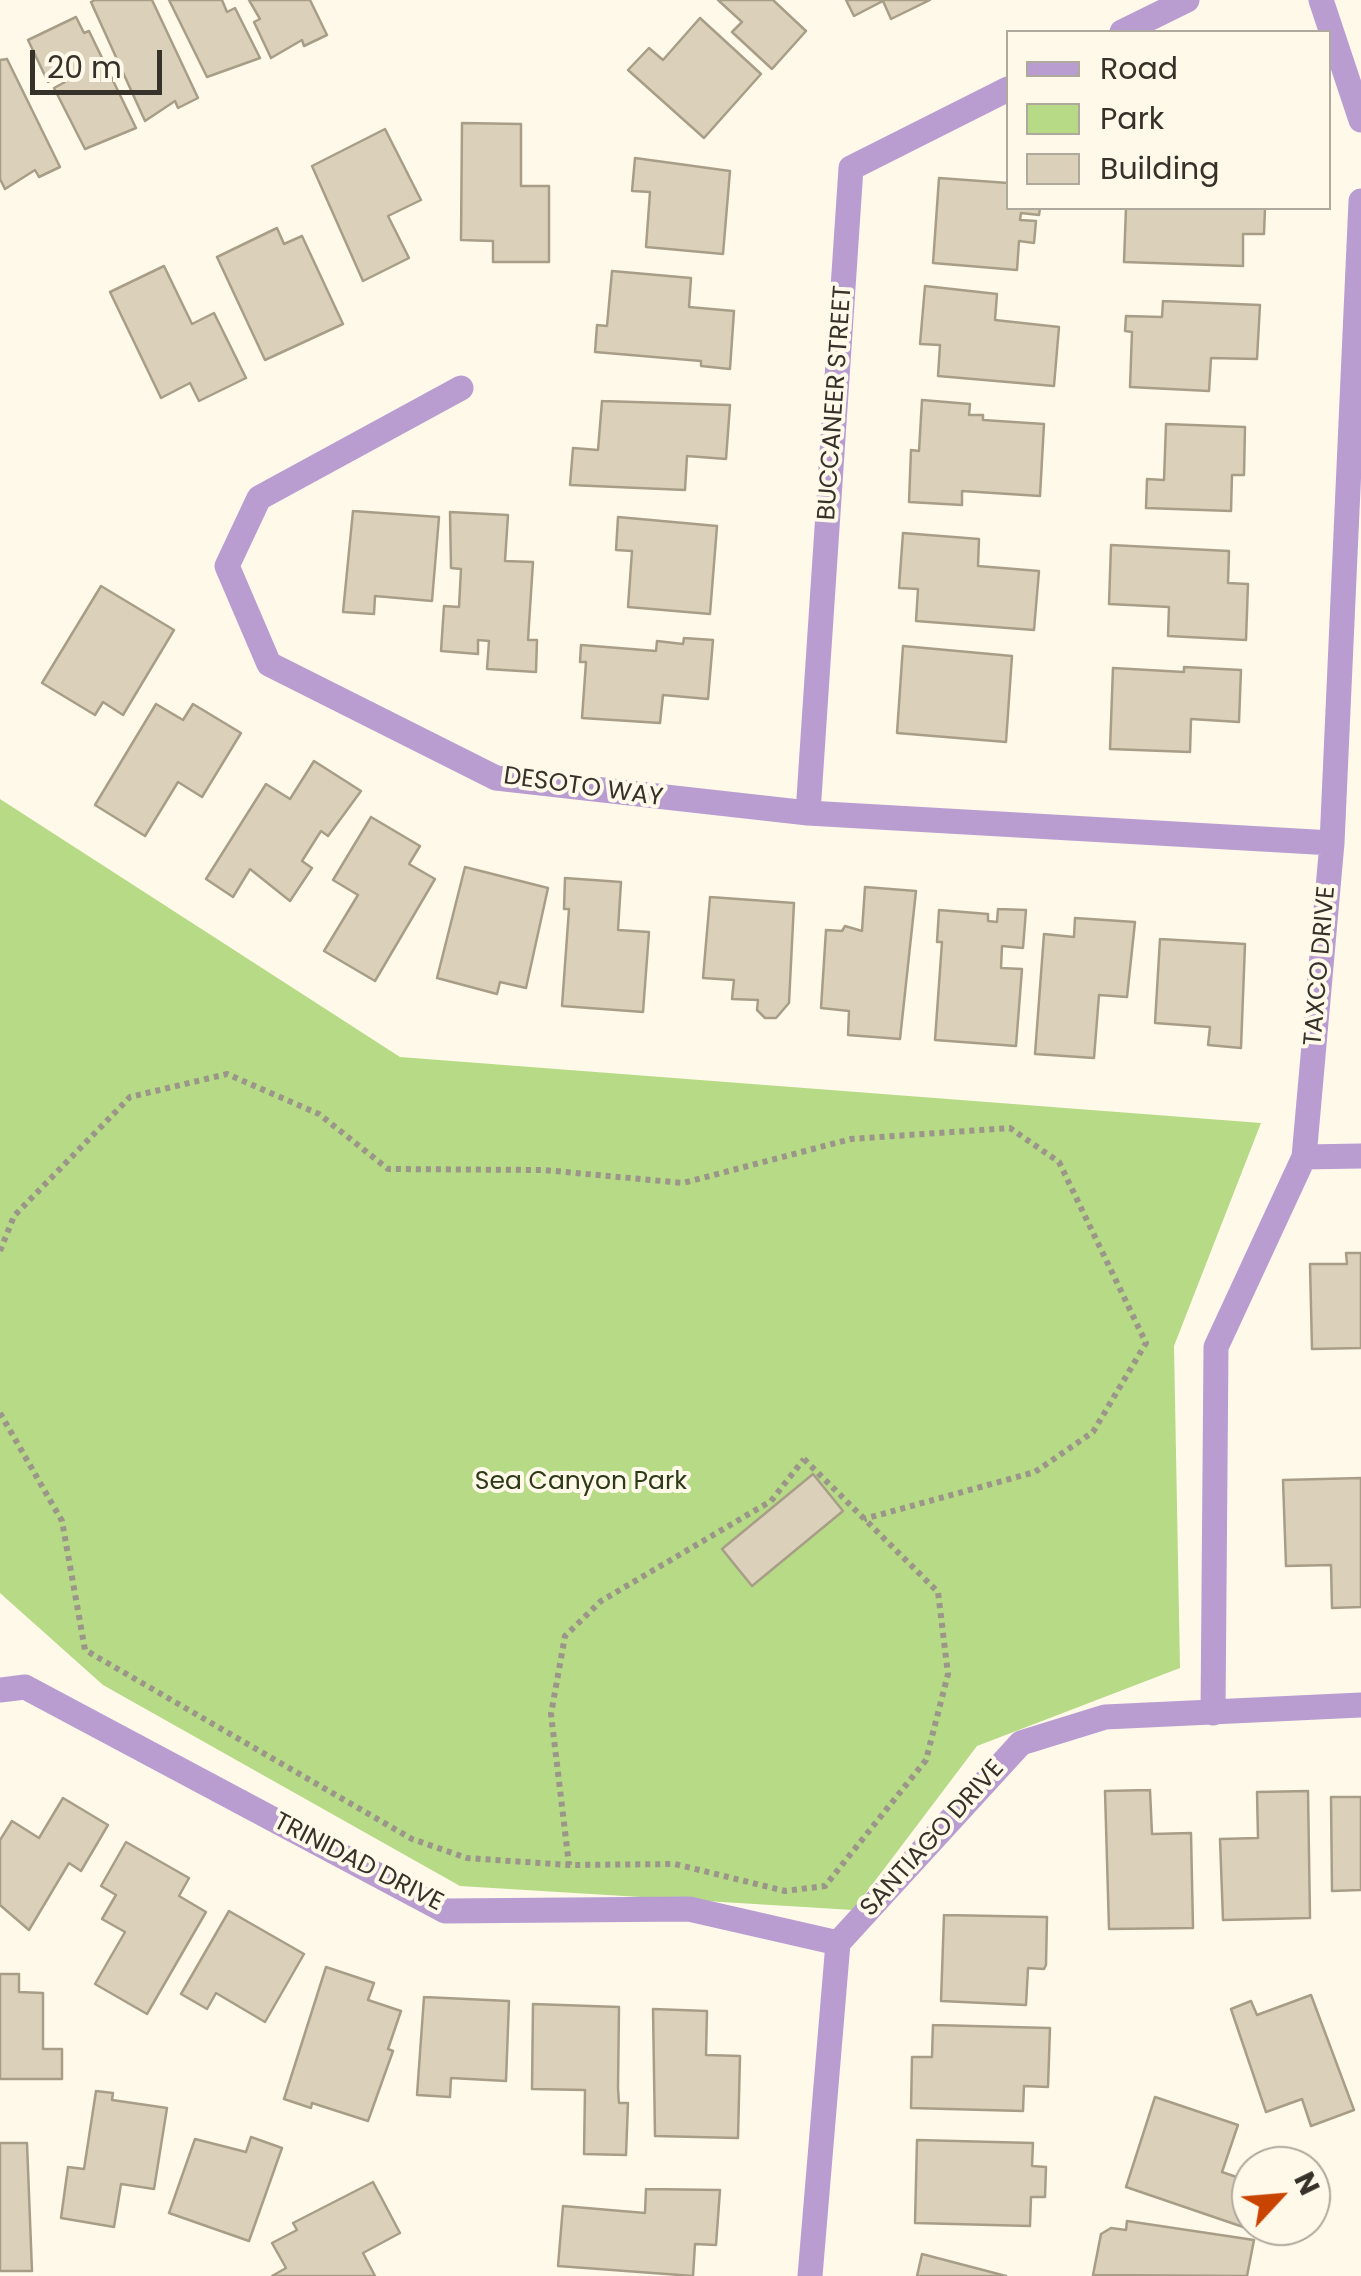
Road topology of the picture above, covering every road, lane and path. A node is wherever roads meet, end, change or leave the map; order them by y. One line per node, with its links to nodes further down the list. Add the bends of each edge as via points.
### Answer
1 (1187, 0): 3 (street)
2 (1321, 0): 5 (street)
3 (1126, 30)
4 (1006, 91): 8 (street, BUCCANEER STREET, via 852,168)
5 (1361, 120)
6 (1361, 201): 9 (street, TAXCO DRIVE)
7 (461, 388): 8 (street, DESOTO WAY, via 259,498 228,566 269,664 496,778)
8 (808, 814): 9 (street, DESOTO WAY)
9 (1332, 843): 11 (street, TAXCO DRIVE)
10 (1361, 1156): 11 (street)
11 (1304, 1157): 17 (street, TAXCO DRIVE, via 1216,1347)
12 (0, 1251): 14 (path, via 14,1216 130,1097 227,1074 319,1114 388,1169 544,1170 683,1183 851,1140 1010,1128 1058,1162 1146,1343 1093,1432 1035,1472)
13 (0, 1412): 18 (path, via 62,1521 86,1650 412,1840 466,1858)
14 (864, 1519): 18 (path, via 804,1459 771,1501 601,1601 566,1636 551,1714); 18 (path, via 938,1592 948,1674 926,1760 826,1886 785,1891 675,1864)
15 (13, 1688): 19 (street, TRINIDAD DRIVE, via 445,1911 689,1909)
16 (1361, 1706): 17 (street, SANTIAGO DRIVE)
17 (1213, 1713): 19 (street, SANTIAGO DRIVE, via 1105,1717 1021,1743)
18 (570, 1865)
19 (838, 1944): 20 (street)
20 (810, 2276)

